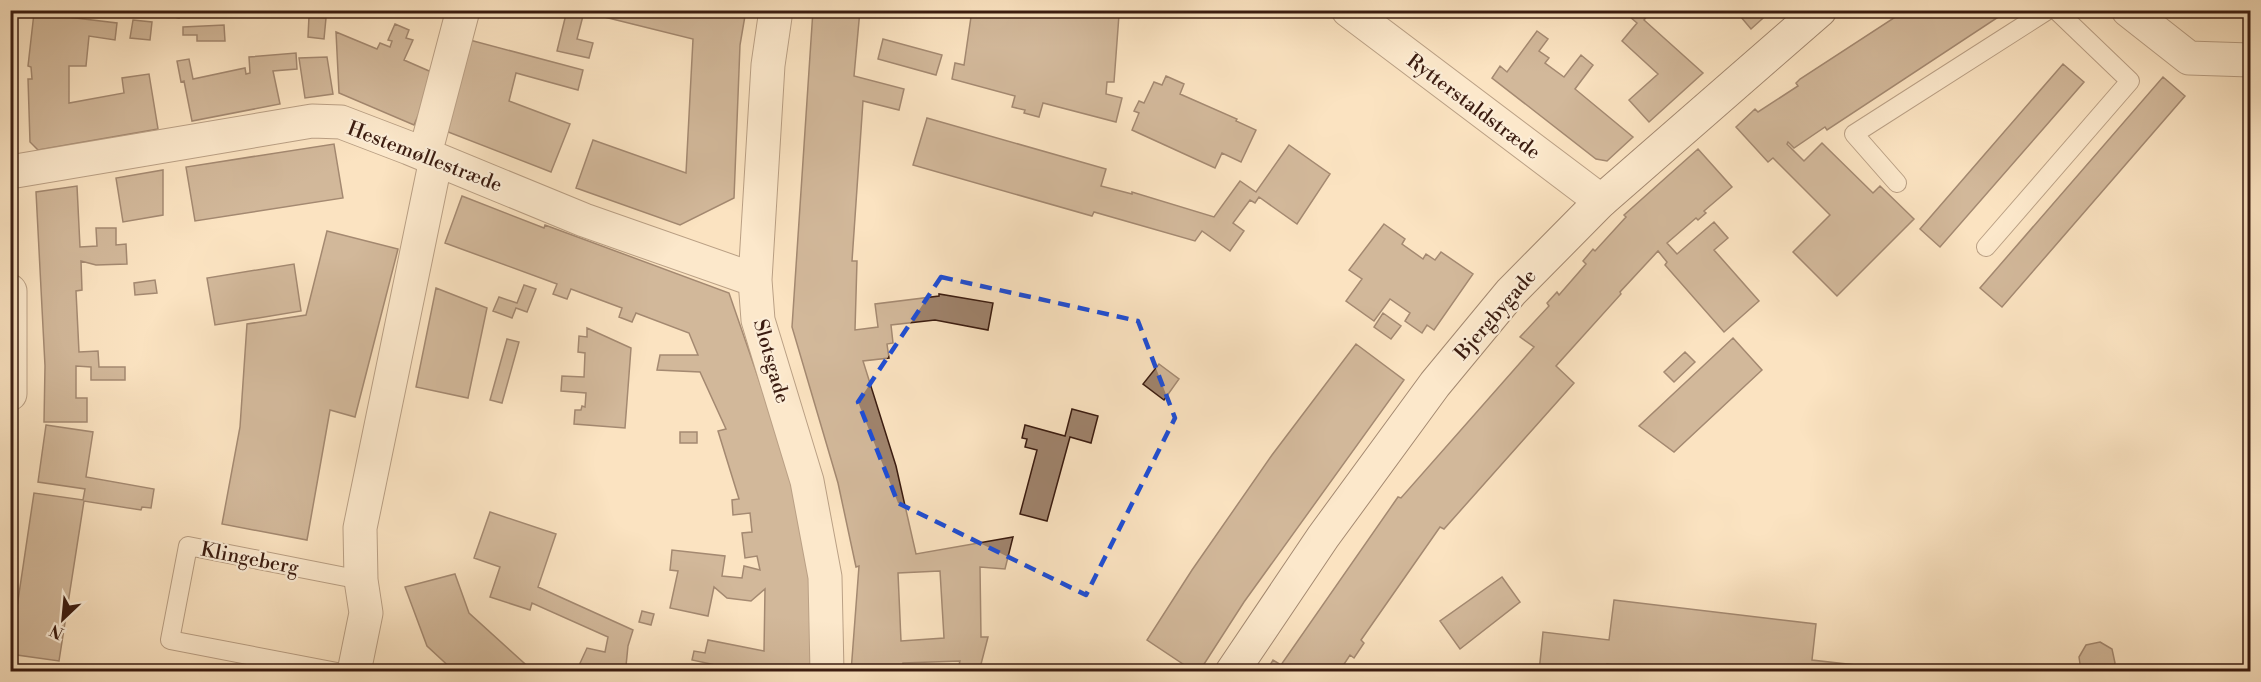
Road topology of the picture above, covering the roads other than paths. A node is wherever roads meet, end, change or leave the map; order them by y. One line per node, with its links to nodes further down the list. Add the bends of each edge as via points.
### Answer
1 (463, 10): 9 (street)
2 (776, 10): 14 (street, Slotsgade, via 768,65)
3 (1348, 10): 12 (street, Rytterstaldstræde)
4 (1820, 10): 12 (street, Bjergbygade)
5 (2048, 10): 11 (lane, via 1854,134)
6 (2056, 10): 13 (lane, via 2130,81)
7 (2128, 10): 8 (street, via 2189,58)
8 (2250, 60)
9 (430, 157): 10 (street, Hestemøllestræde, via 341,122 312,121); 14 (street, Hestemøllestræde, via 585,220); 17 (street, via 360,528)
10 (10, 172)
11 (1897, 183)
12 (1601, 201): 21 (street, Bjergbygade, via 1511,292 1435,384 1323,537)
13 (1986, 248)
14 (755, 280): 20 (street, Slotsgade, via 758,320 807,482 825,577)
15 (10, 291): 16 (street)
16 (10, 394)
17 (361, 580): 18 (lane, Klingeberg, via 188,546 170,640); 19 (street, via 366,613)
18 (337, 672)
19 (354, 672)
20 (827, 672)
21 (1232, 672)

